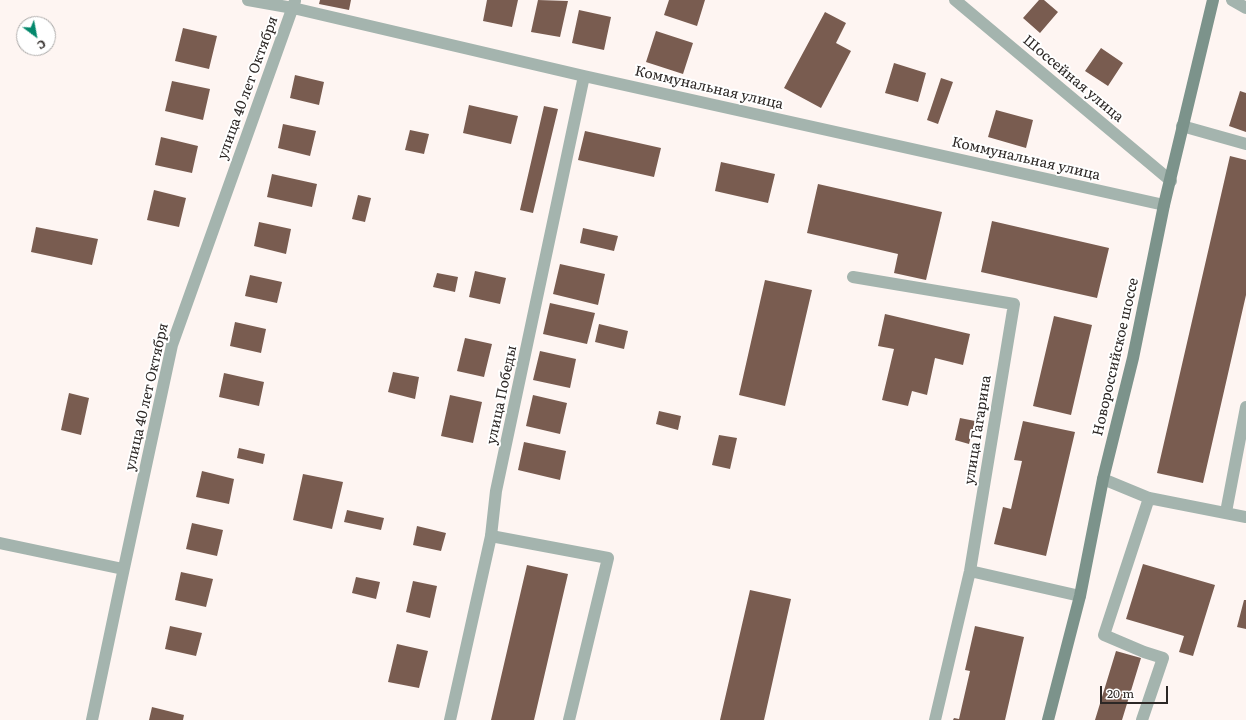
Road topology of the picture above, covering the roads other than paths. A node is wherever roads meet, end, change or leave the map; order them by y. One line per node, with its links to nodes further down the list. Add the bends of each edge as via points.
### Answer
1 (248, 0): 5 (street, Коммунальная улица)
2 (955, 0): 10 (street, Шоссейная улица)
3 (1213, 0): 8 (main road, Новороссийское шоссе)
4 (1232, 0): 6 (street)
5 (294, 4): 7 (street, Коммунальная улица); 20 (street, улица 40 лет Октября, via 172,345)
6 (1246, 8)
7 (584, 76): 11 (street, Коммунальная улица); 18 (street, улица Победы, via 496,492)
8 (1182, 126): 9 (street); 10 (main road, Новороссийское шоссе)
9 (1246, 144)
10 (1171, 182): 11 (main road, Новороссийское шоссе)
11 (1164, 205): 14 (main road, Новороссийское шоссе, via 1133,358)
12 (853, 278): 21 (street, улица Гагарина, via 1014,304)
13 (1246, 407): 16 (street)
14 (1103, 479): 15 (street); 22 (main road, Новороссийское шоссе)
15 (1149, 498): 16 (street); 28 (street, via 1104,635 1162,658)
16 (1226, 512): 17 (street)
17 (1246, 517)
18 (491, 536): 24 (street, улица Победы); 25 (street, via 608,558)
19 (0, 543): 20 (street)
20 (123, 569): 23 (street, улица 40 лет Октября)
21 (970, 571): 22 (street); 26 (street, улица Гагарина)
22 (1080, 596): 27 (main road, Новороссийское шоссе)
23 (92, 720)
24 (450, 720)
25 (569, 720)
26 (934, 720)
27 (1048, 720)
28 (1142, 720)

